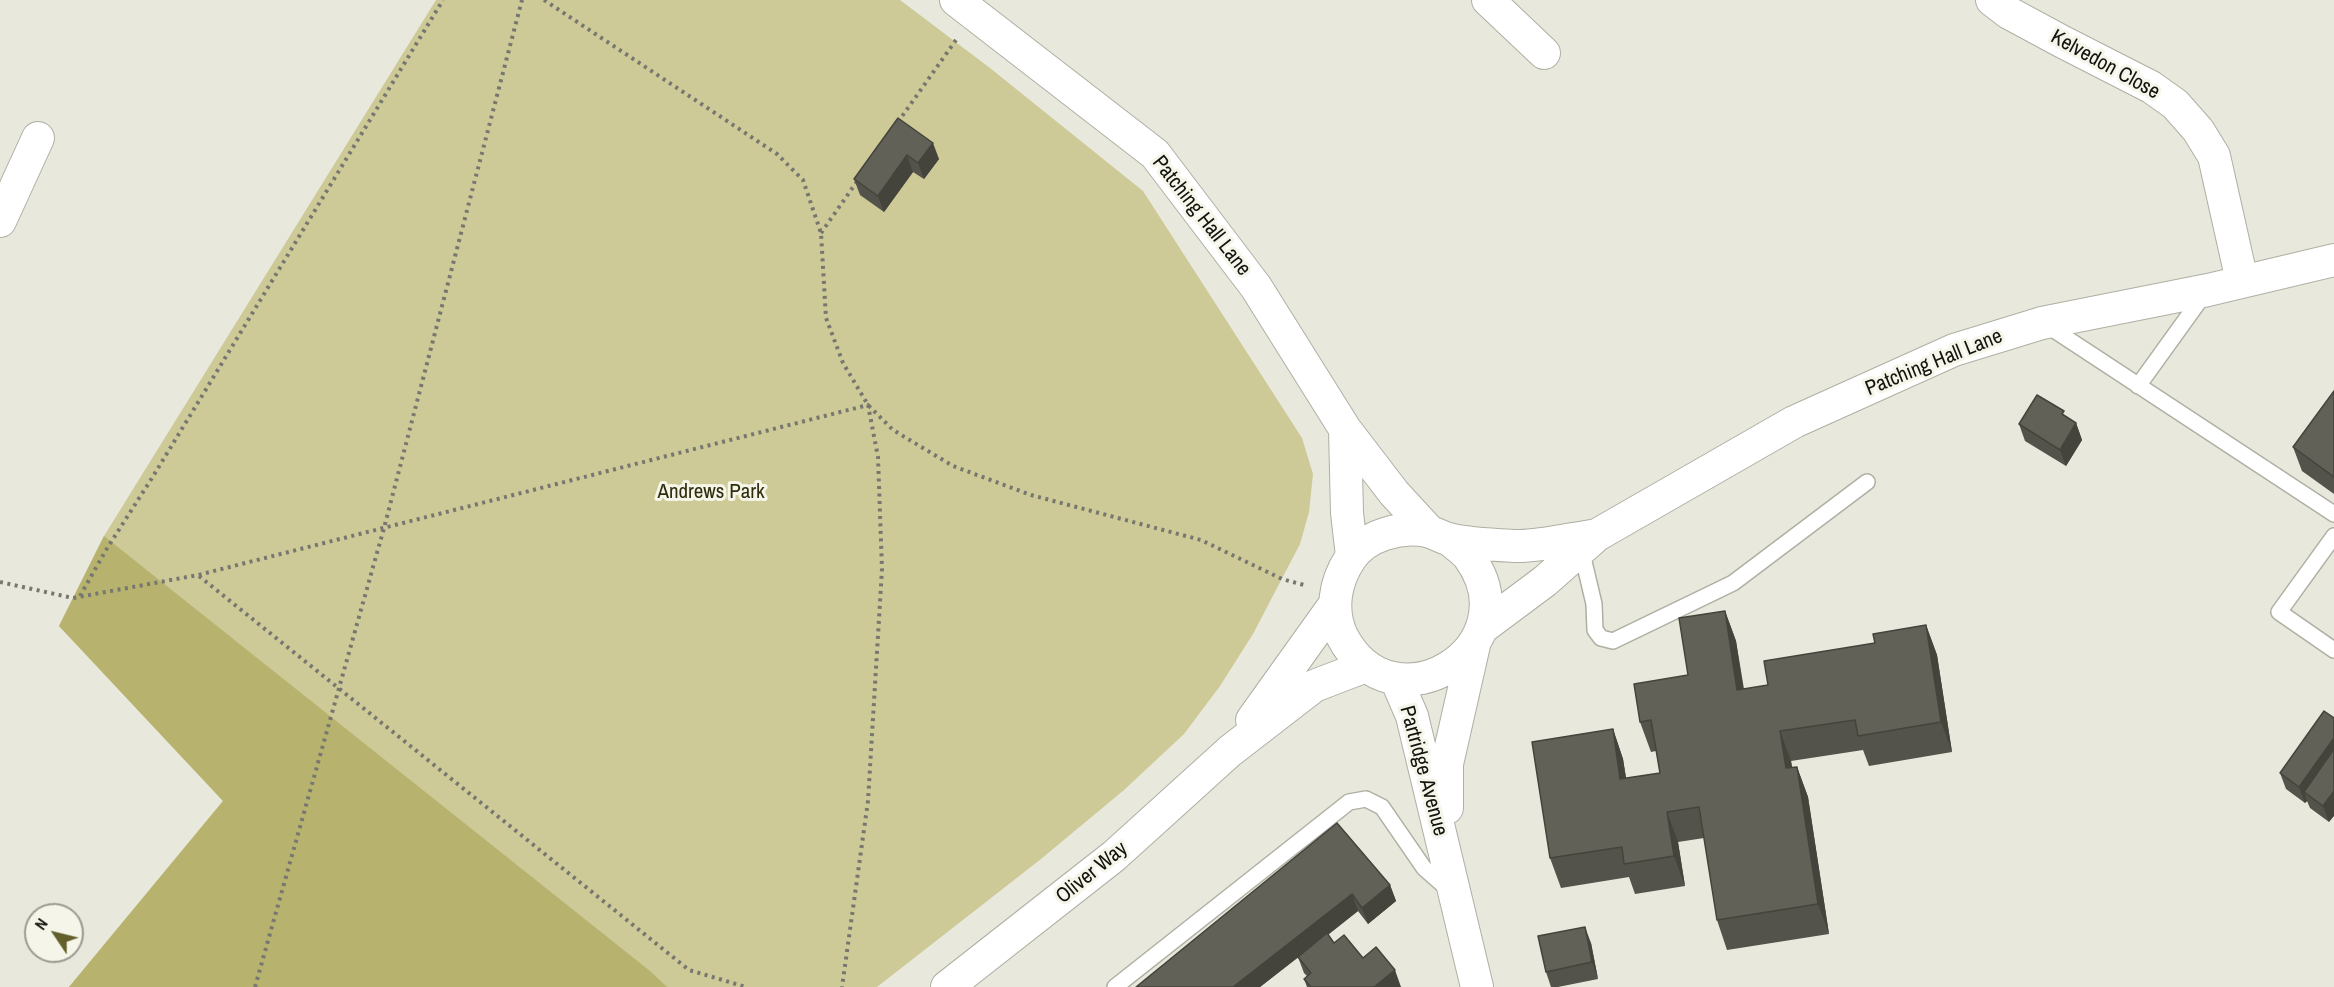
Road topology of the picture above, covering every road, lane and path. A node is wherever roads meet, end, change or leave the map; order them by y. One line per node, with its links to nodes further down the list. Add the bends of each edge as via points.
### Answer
1 (443, 0): 30 (path)
2 (522, 0): 22 (path)
3 (544, 0): 12 (path, via 777,154 803,180)
4 (1992, 0): 14 (street, Kelvedon Close, via 2175,104 2214,156)
5 (1494, 2): 7 (street)
6 (965, 7): 8 (path); 19 (street, Patching Hall Lane, via 1155,154 1256,287)
7 (1544, 53)
8 (894, 128)
9 (38, 138): 11 (street)
10 (861, 176): 12 (path)
11 (0, 221)
12 (820, 233): 18 (path, via 826,318 843,363)
13 (2334, 260): 14 (street, Patching Hall Lane)
14 (2242, 281): 15 (street, Patching Hall Lane)
15 (2208, 290): 16 (street, Patching Hall Lane); 17 (lane)
16 (2042, 322): 17 (lane); 25 (street, Patching Hall Lane, via 1954,350 1794,422)
17 (2138, 386): 21 (lane)
18 (868, 405): 22 (path); 29 (path, via 893,430 953,466 1032,495 1201,540); 42 (path, via 878,457 882,569 868,801)
19 (1345, 429): 23 (street, Patching Hall Lane, via 1394,493); 26 (street)
20 (1867, 482): 25 (lane, via 1733,583 1613,641 1601,638 1596,630)
21 (2334, 514)
22 (384, 528): 27 (path); 36 (path)
23 (1439, 535): 25 (street, Patching Hall Lane, via 1519,547); 26 (street, Patching Hall Lane, via 1408,529 1387,533); 32 (street, Patching Hall Lane, via 1468,556 1481,578 1485,603)
24 (2334, 536): 33 (lane, via 2279,612)
25 (1589, 542): 32 (street, Patching Hall Lane)
26 (1352, 556): 31 (street, Patching Hall Lane, via 1336,588)
27 (198, 575): 30 (path); 36 (path)
28 (0, 582): 30 (path)
29 (1303, 585)
30 (80, 597)
31 (1335, 604): 34 (street, Patching Hall Lane, via 1338,627 1349,649); 37 (street, Oliver Way)
32 (1478, 637): 35 (street, Patching Hall Lane, via 1453,666 1426,678); 38 (street, Partridge Avenue, via 1447,764)
33 (2334, 650)
34 (1366, 666): 35 (street, Patching Hall Lane); 37 (street, Oliver Way, via 1314,686)
35 (1396, 679): 38 (street, Partridge Avenue, via 1412,716)
36 (339, 688): 40 (path); 41 (path, via 689,970)
37 (1230, 751): 43 (street, Oliver Way, via 1114,856)
38 (1447, 863): 39 (street, Partridge Avenue)
39 (1455, 896): 44 (lane, via 1424,868 1382,807 1366,799 1349,802); 45 (street, Partridge Avenue)
40 (255, 987)
41 (746, 987)
42 (842, 987)
43 (947, 987)
44 (1115, 987)
45 (1478, 987)

